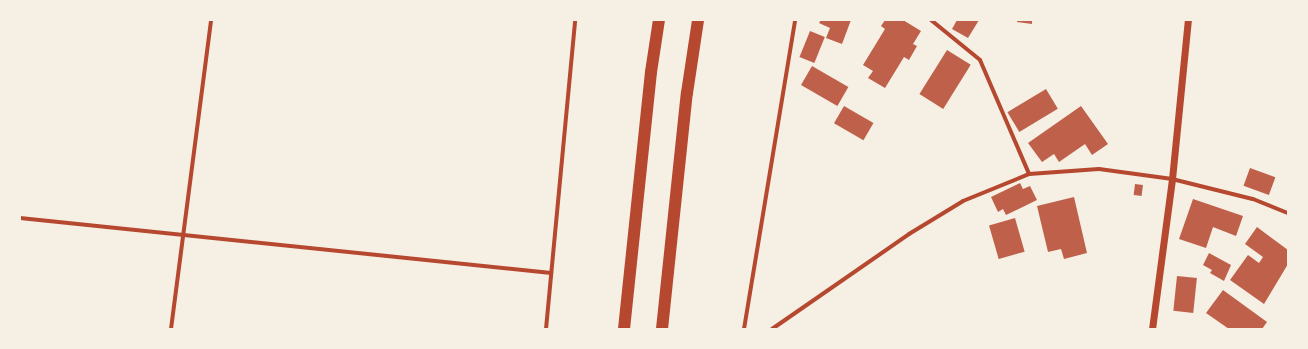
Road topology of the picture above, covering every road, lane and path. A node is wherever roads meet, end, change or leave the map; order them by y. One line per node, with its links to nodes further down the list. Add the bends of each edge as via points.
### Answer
1 (211, 20): 12 (street)
2 (575, 20): 13 (street)
3 (659, 20): 16 (highway, via 651,72)
4 (698, 20): 17 (highway, via 687,93)
5 (795, 20): 18 (street)
6 (931, 20): 8 (street, via 980,60)
7 (1188, 20): 9 (street)
8 (1030, 174): 9 (street, via 1099,169); 19 (street, via 963,201 909,234)
9 (1172, 179): 10 (street, via 1253,199); 20 (street)
10 (1288, 213)
11 (20, 218): 12 (street)
12 (183, 235): 13 (street); 14 (street)
13 (551, 273): 15 (street)
14 (171, 329)
15 (546, 329)
16 (624, 329)
17 (662, 329)
18 (744, 329)
19 (772, 329)
20 (1152, 329)

